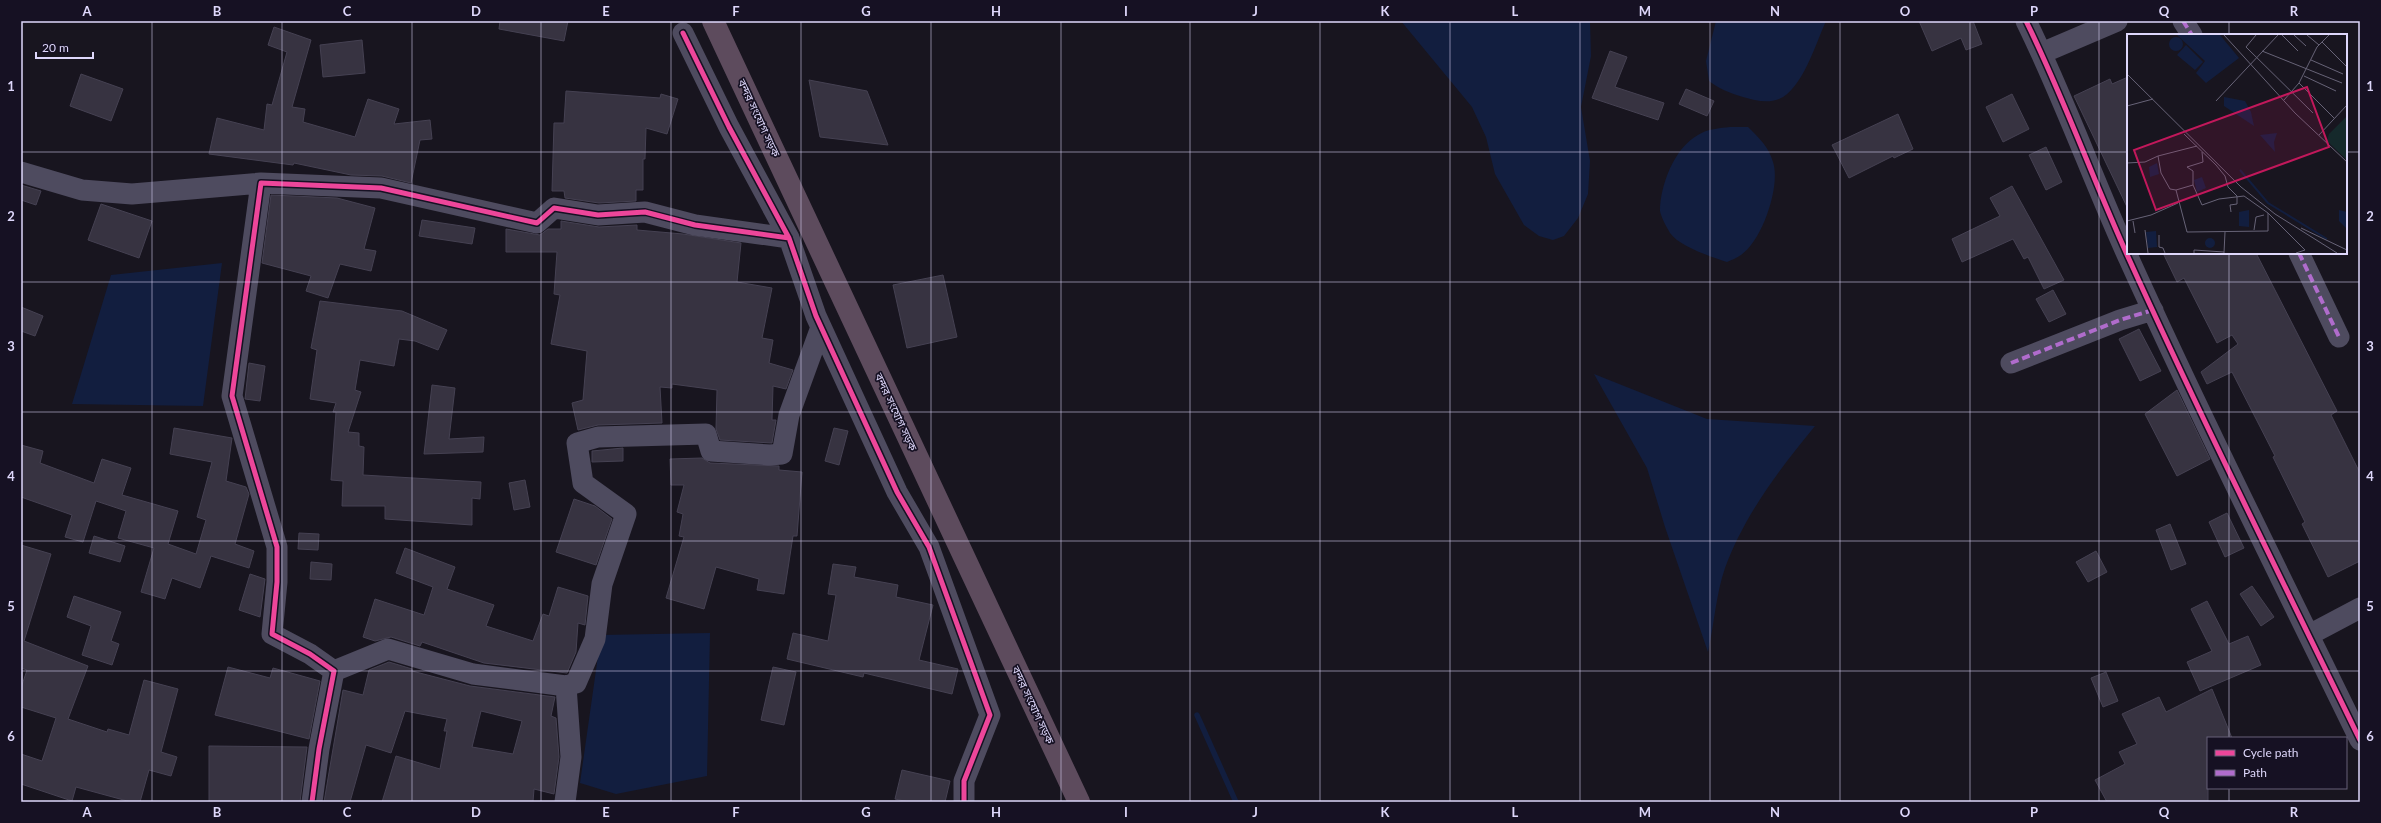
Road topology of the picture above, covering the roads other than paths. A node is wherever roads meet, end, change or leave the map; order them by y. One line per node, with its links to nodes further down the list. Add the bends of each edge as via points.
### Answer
1 (714, 21): 26 (highway, বন্দর সংযোগ সড়ক)
2 (2026, 21): 7 (street)
3 (2117, 21): 7 (street)
4 (2183, 21): 6 (street)
5 (683, 33): 10 (street, via 729,127)
6 (2191, 34)
7 (2042, 53): 11 (street)
8 (21, 172): 9 (street, via 82,190 132,194 188,187)
9 (261, 183): 10 (street, via 381,188 537,223 554,208 598,215 644,212 695,225); 20 (street, via 232,396 277,547 277,582 272,634 310,654)
10 (789, 238): 15 (street)
11 (2127, 254)
12 (2127, 254): 14 (street)
13 (2299, 254): 16 (street)
14 (2152, 310): 17 (street); 19 (street)
15 (821, 327): 21 (street, via 789,415 782,454 711,451 706,434 598,437 577,444 583,483 626,514 602,584 595,639 576,682); 25 (street, via 897,492 929,547 990,715 964,781)
16 (2339, 337)
17 (2011, 363)
18 (2360, 608): 19 (street)
19 (2310, 636): 22 (street)
20 (334, 671): 21 (street, via 388,649 473,674); 23 (street)
21 (566, 686): 24 (street, via 570,757)
22 (2360, 740)
23 (312, 802)
24 (565, 802)
25 (964, 802)
26 (1079, 802)

